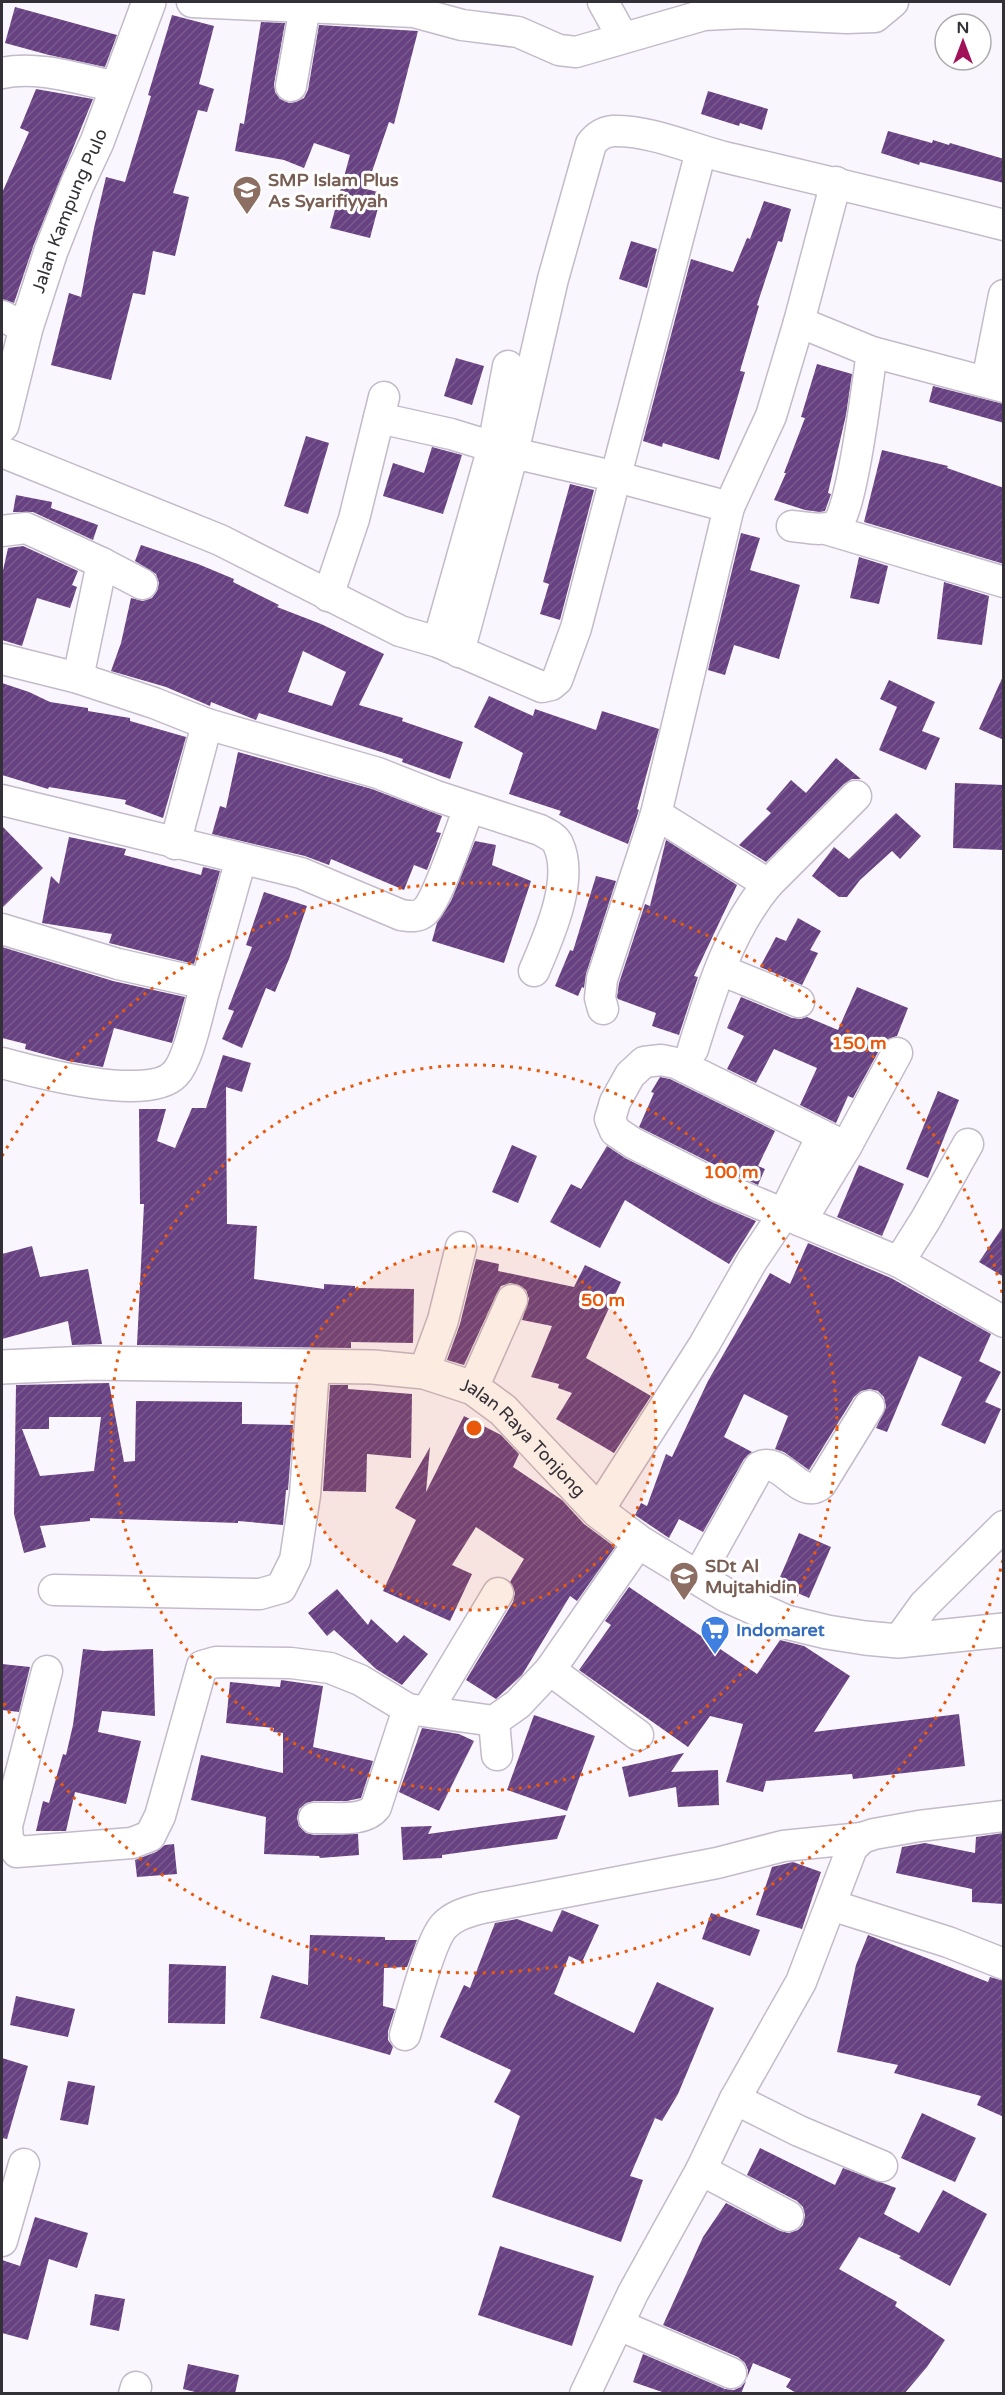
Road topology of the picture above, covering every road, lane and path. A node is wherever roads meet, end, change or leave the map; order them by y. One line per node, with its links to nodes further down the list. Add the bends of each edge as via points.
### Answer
1 (149, 2): 9 (main road, Jalan Kampung Pulo)
2 (192, 2): 5 (street)
3 (603, 2): 6 (street)
4 (893, 2): 6 (street, via 875,17 704,15)
5 (305, 7): 6 (street, via 414,12 462,25 518,32 559,50 576,52); 8 (street)
6 (622, 38)
7 (2, 73): 9 (street, via 38,71)
8 (291, 86)
9 (118, 87): 14 (main road, Jalan Kampung Pulo, via 51,251)
10 (701, 151): 11 (street); 20 (street, via 628,132 598,135 591,144); 22 (street)
11 (836, 182): 12 (street); 15 (street)
12 (1004, 225)
13 (1004, 295): 18 (street)
14 (14, 322): 19 (main road, Jalan Kampung Pulo)
15 (799, 322): 16 (street); 23 (street, via 771,416)
16 (872, 352): 18 (street); 25 (street, via 843,516)
17 (508, 366): 20 (street)
18 (995, 384)
19 (3, 415)
20 (503, 450): 22 (street); 30 (street, via 382,407 354,519); 31 (street)
21 (2, 452): 30 (street, via 220,540)
22 (616, 477): 23 (street); 31 (street, via 576,628 557,680 542,687)
23 (729, 507): 38 (street)
24 (792, 526): 25 (street)
25 (826, 529): 28 (street)
26 (2, 531): 27 (street, via 26,528)
27 (102, 562): 29 (street); 33 (street)
28 (1004, 582)
29 (142, 584)
30 (328, 596): 31 (street, via 400,631)
31 (449, 647)
32 (2, 659): 33 (street)
33 (78, 678): 34 (street)
34 (207, 724): 37 (street, via 378,773); 39 (street)
35 (856, 796): 41 (street)
36 (2, 801): 39 (street)
37 (469, 808): 40 (street, via 435,897 424,912 414,917 301,873); 44 (street, via 540,830 554,837 558,844 563,875 560,902)
38 (656, 814): 41 (street); 47 (street, via 602,979)
39 (175, 844): 40 (street)
40 (241, 859): 45 (street)
41 (768, 884): 43 (street, via 747,911)
42 (2, 929): 45 (street, via 98,959)
43 (721, 970): 46 (street); 48 (street)
44 (534, 971)
45 (206, 984): 50 (street, via 186,1055 175,1075 159,1083 128,1086 82,1082)
46 (799, 1002)
47 (603, 1009)
48 (693, 1049)
49 (897, 1053): 51 (street)
50 (2, 1063)
51 (834, 1141): 53 (street); 53 (street, via 687,1068 661,1060 644,1062 630,1075 615,1102 610,1119 615,1131 633,1143)
52 (968, 1144): 55 (street)
53 (792, 1218): 55 (street); 63 (street, via 752,1261 705,1345)
54 (461, 1247): 60 (street, via 443,1320)
55 (898, 1262): 57 (street, via 939,1287)
56 (512, 1300): 61 (street)
57 (1000, 1311)
58 (2, 1367): 59 (main road, Jalan Raya Tonjong, via 89,1363)
59 (314, 1367): 60 (main road, Jalan Raya Tonjong); 67 (street, via 305,1495 295,1560 281,1588 260,1594)
60 (424, 1371): 61 (main road, Jalan Raya Tonjong)
61 (474, 1388): 63 (main road, Jalan Raya Tonjong, via 503,1410)
62 (869, 1406): 66 (street, via 816,1489 801,1485 774,1466 759,1467)
63 (598, 1511): 65 (main road, Jalan Raya Tonjong)
64 (1004, 1526): 70 (street, via 924,1605)
65 (639, 1542): 66 (main road, Jalan Raya Tonjong); 71 (street)
66 (697, 1578): 70 (main road, Jalan Raya Tonjong, via 786,1622 827,1632)
67 (54, 1590)
68 (498, 1593): 73 (street)
69 (1004, 1630): 70 (main road, Jalan Raya Tonjong)
70 (898, 1641)
71 (550, 1670): 74 (street, via 518,1704); 75 (street)
72 (47, 1671): 73 (street, via 8,1826 8,1840 17,1852 132,1843 150,1836 160,1816 201,1666 216,1662 291,1663 330,1668)
73 (417, 1709): 74 (street); 78 (street, via 371,1814)
74 (494, 1721): 76 (street)
75 (638, 1735)
76 (497, 1755)
77 (1004, 1816): 79 (street)
78 (314, 1818)
79 (862, 1838): 80 (street, via 852,1848); 82 (street, via 783,1846 459,1915 443,1926 432,1947)
80 (831, 1905): 81 (street); 83 (street, via 801,1982)
81 (1004, 1964)
82 (405, 2036)
83 (735, 2098): 85 (street, via 799,2131); 86 (street)
84 (24, 2164): 88 (street)
85 (882, 2166)
86 (701, 2170): 87 (street); 89 (street)
87 (788, 2216)
88 (2, 2241)
89 (619, 2325): 90 (street); 91 (street)
90 (731, 2373)
91 (585, 2394)

